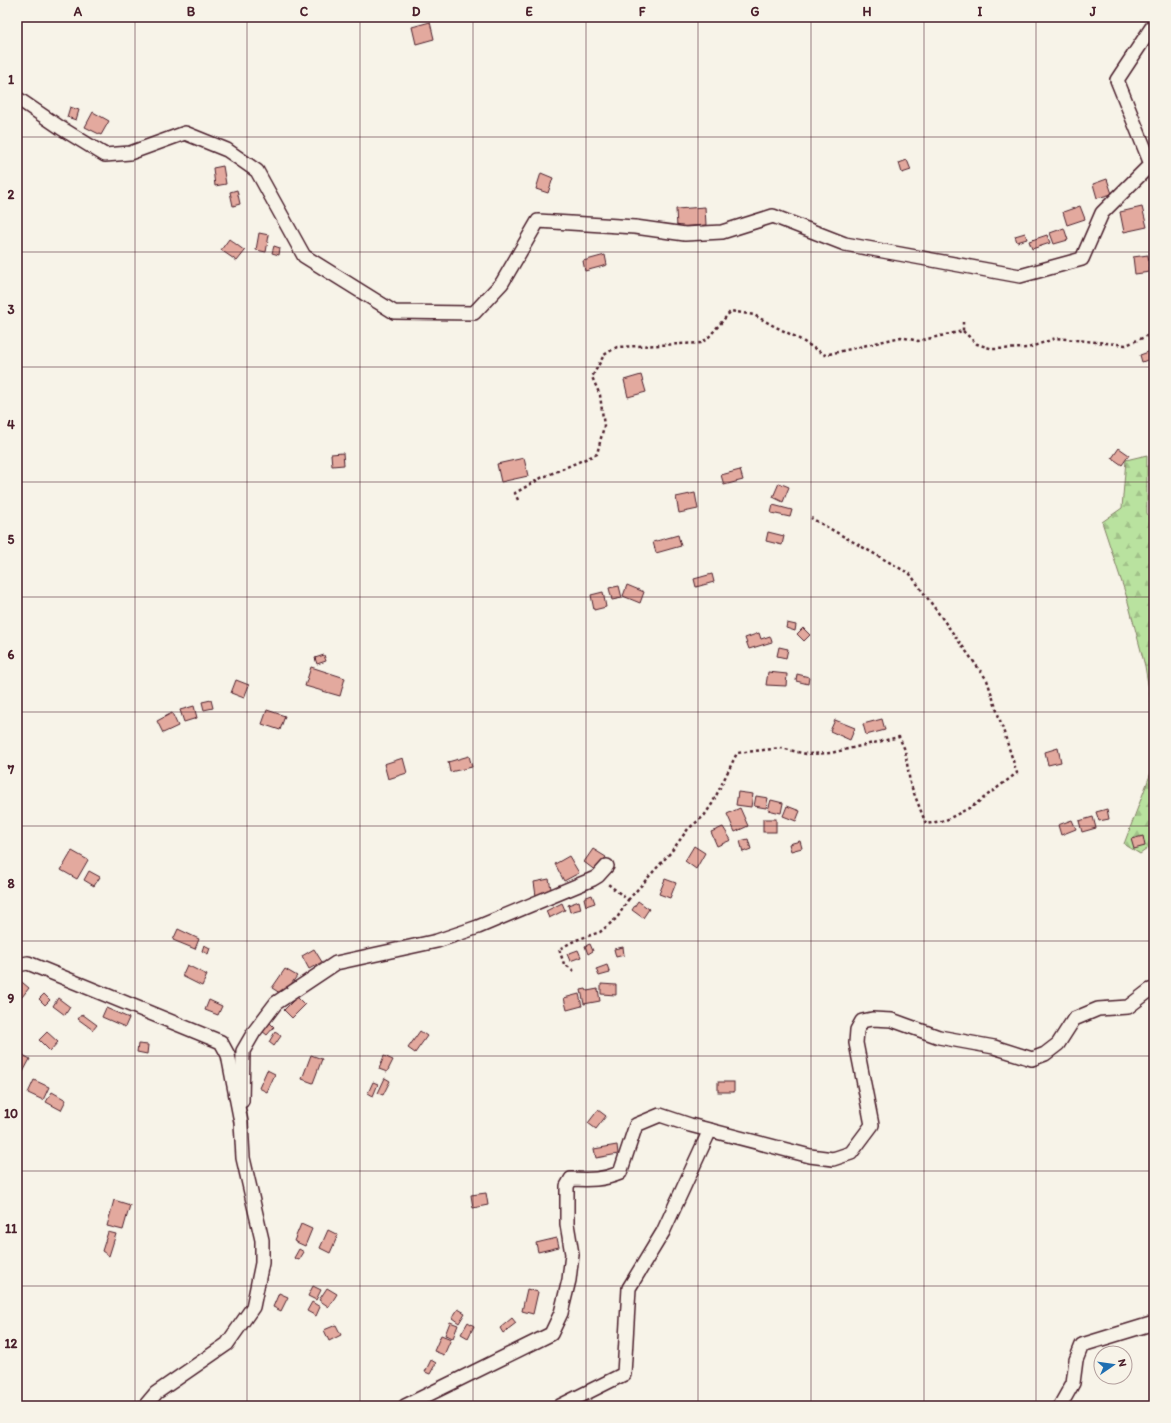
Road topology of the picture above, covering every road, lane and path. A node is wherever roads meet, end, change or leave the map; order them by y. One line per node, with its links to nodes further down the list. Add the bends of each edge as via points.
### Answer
1 (1154, 24): 2 (street, via 1117,80 1151,164 1102,213 1082,259 1020,276 845,244 772,216 722,232 685,234 635,227 538,221 502,283 474,313 394,312 304,256 258,171 227,150 185,133 130,153 105,155)
2 (17, 98)
3 (963, 322): 4 (path)
4 (964, 331): 5 (path, via 977,344 993,349 1028,348 1056,338 1126,345); 6 (path, via 918,341 901,338 825,355 754,315 731,311 701,343 617,347 604,355 592,377 600,395 604,426 597,454 515,493)
5 (1154, 333)
6 (518, 500)
7 (811, 518): 10 (path, via 910,574 987,680 1017,773 973,806 946,820 926,824 910,783 905,750 899,737 832,753 806,754 781,748 737,753 704,816 688,829)
8 (607, 866): 9 (street)
9 (598, 876): 10 (path); 14 (street, via 478,928 437,942 336,963 276,1003 243,1051)
10 (628, 900): 12 (path, via 617,918 600,932 559,949 564,964)
11 (17, 965): 14 (street, via 28,964 221,1042 228,1055)
12 (574, 971)
13 (1154, 989): 15 (street, via 1128,1007 1098,1009 1074,1019 1058,1044 1045,1054 1032,1059 994,1047 939,1037 892,1020 862,1021 857,1030 856,1043 872,1125 851,1153 833,1159 810,1156)
14 (240, 1122): 17 (street, via 243,1158 262,1240 262,1263 253,1308 226,1344 156,1393)
15 (710, 1130): 18 (street, via 660,1115 636,1125 620,1173 608,1178 572,1179 567,1186 567,1224 572,1254 569,1280 562,1313 551,1334); 19 (street, via 663,1232 629,1288 624,1374)
16 (1154, 1323): 20 (street, via 1082,1344 1076,1360 1073,1383)
17 (145, 1406)
18 (405, 1406)
19 (560, 1406)
20 (1060, 1406)

